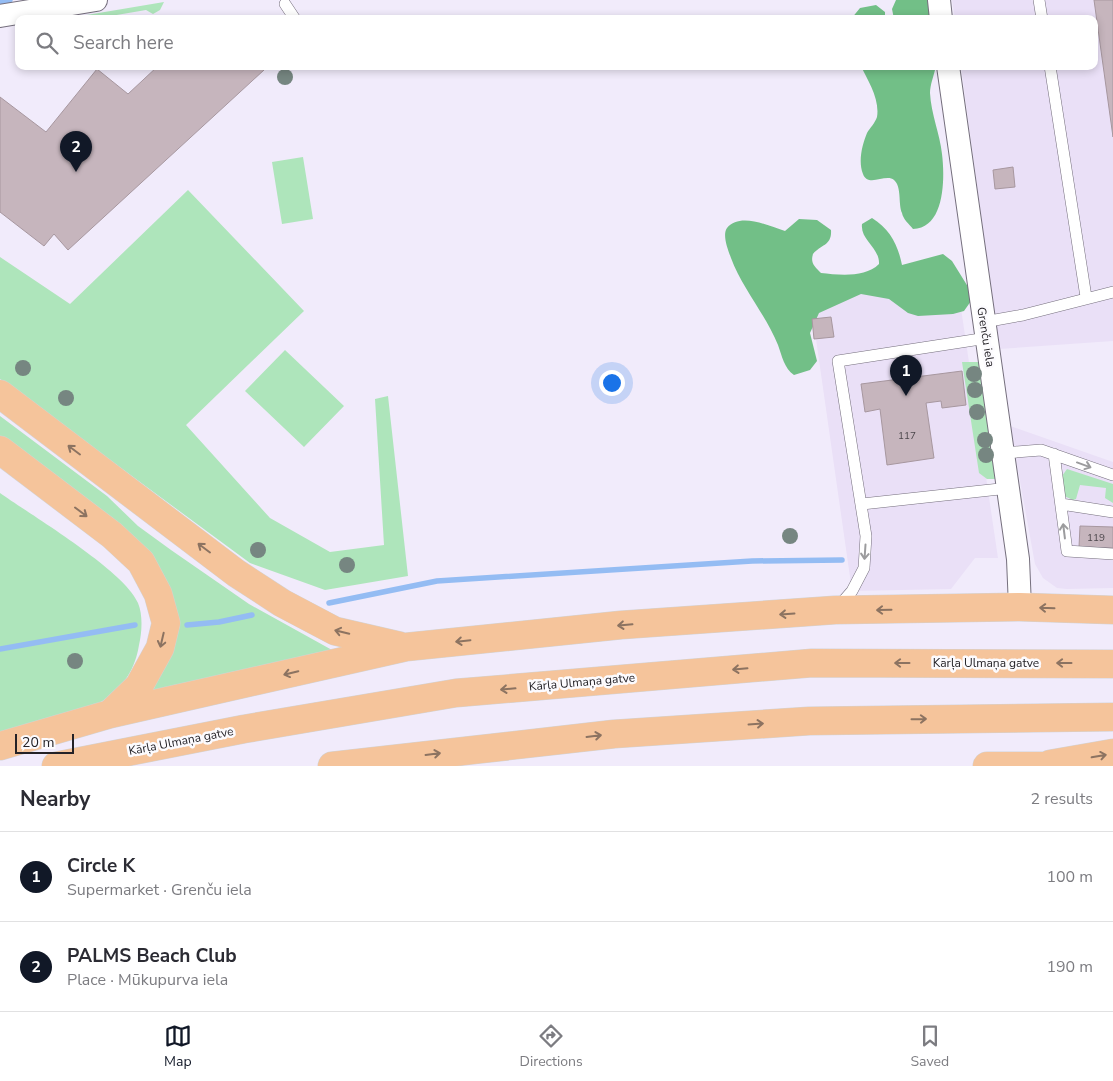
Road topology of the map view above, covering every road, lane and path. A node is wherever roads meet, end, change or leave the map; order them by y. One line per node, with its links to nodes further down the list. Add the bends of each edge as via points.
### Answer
1 (96, 0): 8 (street)
2 (939, 0): 6 (street)
3 (1039, 0): 7 (lane)
4 (285, 4): 5 (lane)
5 (292, 15)
6 (941, 15)
7 (1041, 15)
8 (0, 16)
9 (949, 70): 13 (street, Grenču iela)
10 (1051, 70): 12 (lane)
11 (1113, 292): 12 (lane)
12 (1086, 297): 13 (lane)
13 (985, 330): 16 (street, Grenču iela); 20 (lane, via 838,361)
14 (0, 394): 27 (highway, one-way to 14, via 335,631 282,604 236,573)
15 (0, 450): 29 (highway, one-way to 29, via 112,535 141,562 158,594 166,623 160,648 139,686)
16 (1004, 454): 17 (lane, via 1041,450); 19 (street, Grenču iela)
17 (1054, 454): 18 (lane, one-way to 18); 21 (lane)
18 (1113, 475)
19 (1009, 488): 20 (lane); 24 (street, Grenču iela)
20 (862, 504): 25 (lane, one-way to 25, via 866,536 864,568 852,591)
21 (1061, 504): 22 (lane); 23 (lane, one-way to 21, via 1067,551)
22 (1113, 512)
23 (1113, 554)
24 (1020, 607): 25 (highway, one-way to 25); 26 (highway, one-way to 24)
25 (836, 610): 27 (highway, one-way to 27, via 621,625)
26 (1113, 610)
27 (406, 647): 29 (highway, one-way to 29)
28 (1113, 664): 33 (highway, Kārļa Ulmaņa gatve, one-way to 33, via 812,663 456,693 244,729)
29 (110, 714): 31 (highway)
30 (1113, 717): 34 (highway, one-way to 30, via 614,734 810,721)
31 (0, 746)
32 (1113, 753): 36 (highway, one-way to 32)
33 (56, 766)
34 (332, 766)
35 (987, 766): 36 (highway)
36 (1055, 766)

